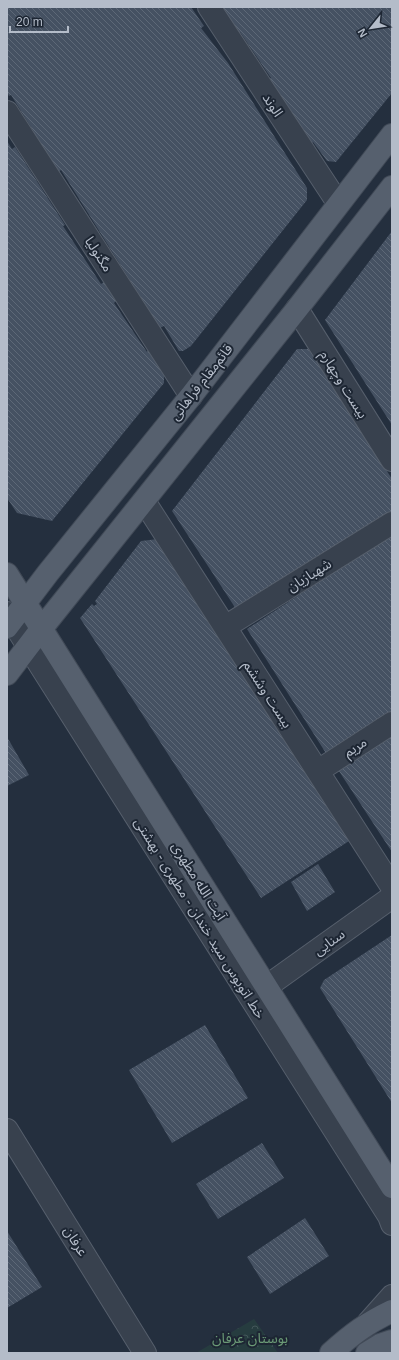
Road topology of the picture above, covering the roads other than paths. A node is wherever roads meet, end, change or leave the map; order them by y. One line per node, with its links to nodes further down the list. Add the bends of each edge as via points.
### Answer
1 (209, 7): 5 (street, الوند)
2 (7, 112): 7 (street, مگنولیا)
3 (392, 134): 5 (main road, قائم‌مقام فراهانی)
4 (392, 187): 6 (main road, قائم‌مقام فراهانی)
5 (338, 203): 7 (main road, قائم‌مقام فراهانی)
6 (297, 308): 8 (street, بیست وچهارم); 9 (main road, قائم‌مقام فراهانی)
7 (191, 396): 12 (main road, قائم‌مقام فراهانی)
8 (392, 460)
9 (144, 501): 13 (street, بیست وششم); 14 (main road, قائم‌مقام فراهانی)
10 (392, 523): 13 (street, شهبازیان)
11 (7, 574): 12 (main road, آیت الله مطهری)
12 (13, 616): 14 (main road, آیت الله مطهری); 15 (street, خط اتوبوس سید خندان - مطهری - بهشتی)
13 (225, 627): 18 (street, بیست وششم)
14 (42, 628): 15 (main road, قائم‌مقام فراهانی); 21 (main road, آیت الله مطهری)
15 (28, 646): 16 (main road, قائم‌مقام فراهانی); 24 (street, خط اتوبوس سید خندان - مطهری - بهشتی)
16 (7, 674)
17 (392, 723): 18 (street, مریم)
18 (318, 771): 19 (street, بیست وششم)
19 (392, 887)
20 (392, 897): 21 (street, سنایی)
21 (266, 987): 23 (main road, آیت الله مطهری)
22 (7, 1130): 29 (street, عرفان)
23 (392, 1188)
24 (392, 1224)
25 (392, 1296): 27 (street)
26 (392, 1311): 27 (main road)
27 (368, 1323): 30 (main road)
28 (392, 1341): 31 (main road)
29 (145, 1353)
30 (331, 1353)
31 (367, 1353)

